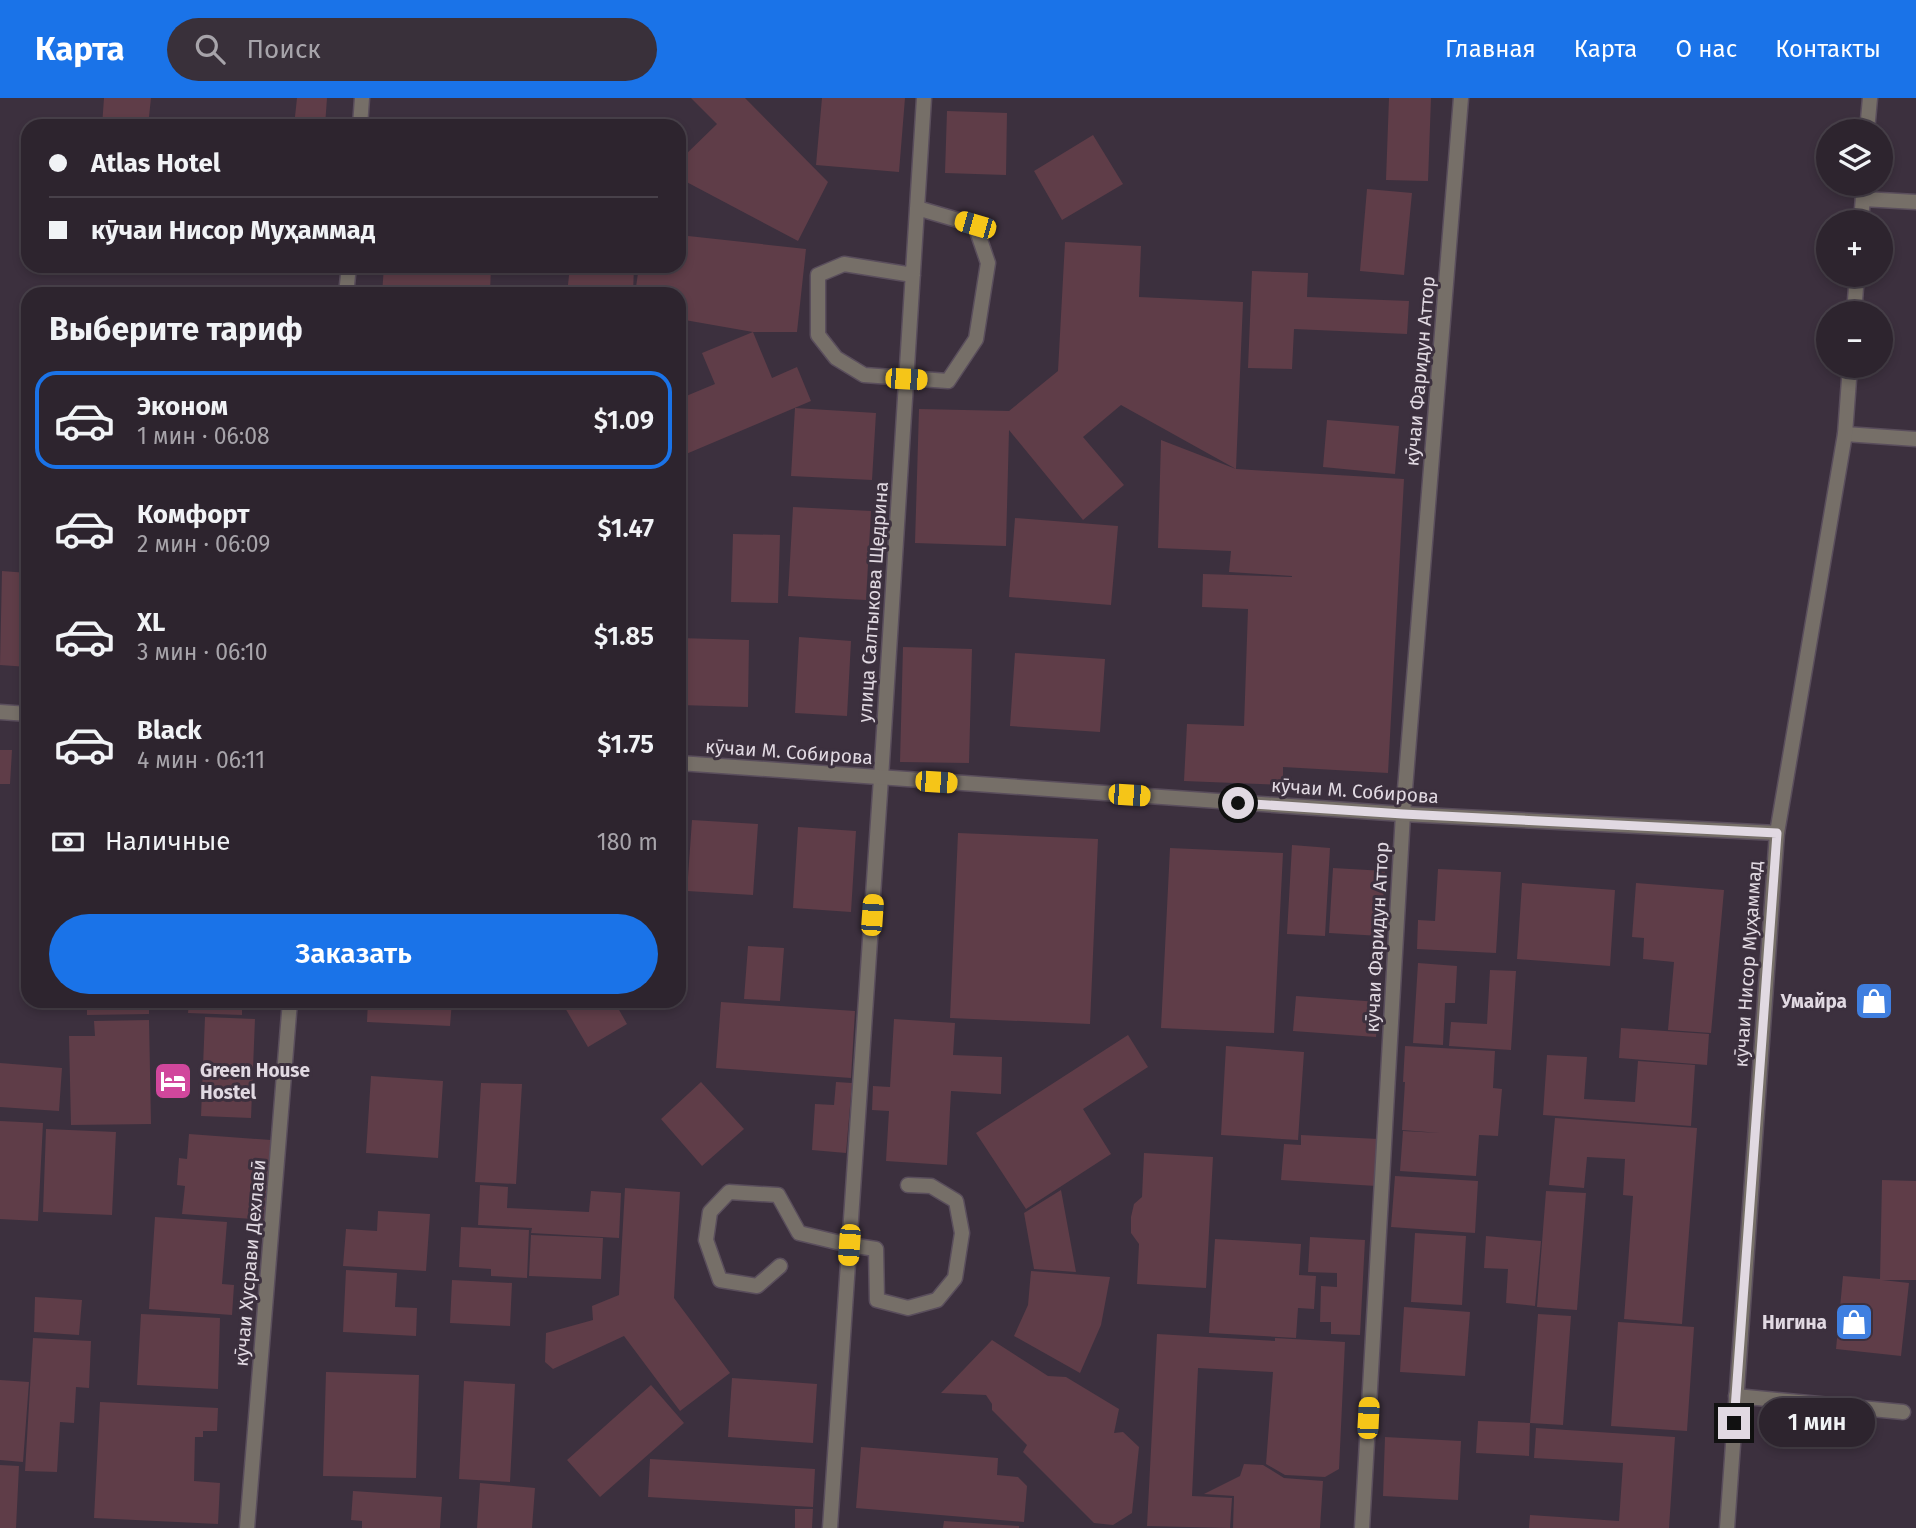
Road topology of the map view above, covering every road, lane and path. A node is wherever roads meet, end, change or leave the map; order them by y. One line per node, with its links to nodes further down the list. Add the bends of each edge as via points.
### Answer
1 (362, 98): 5 (street)
2 (924, 98): 9 (street, улица Салтыкова Щедрина)
3 (1461, 98): 19 (street, кӯчаи Фаридун Аттор)
4 (1870, 98): 6 (street)
5 (360, 119)
6 (1868, 119)
7 (1887, 196): 8 (street)
8 (1916, 202)
9 (917, 208): 10 (street, улица Салтыкова Щедрина); 12 (street, via 975,225 988,263 976,339 948,381)
10 (913, 275): 12 (street, улица Салтыкова Щедрина); 12 (street, via 844,264 818,275 818,334 836,358 864,375)
11 (1849, 378): 13 (street, кӯчаи Нисор Муҳаммад)
12 (906, 379): 18 (street, улица Салтыкова Щедрина)
13 (1845, 434): 14 (street); 20 (street, кӯчаи Нисор Муҳаммад)
14 (1916, 439)
15 (0, 712): 16 (street)
16 (21, 714)
17 (686, 764): 18 (street, кӯчаи М. Собирова)
18 (881, 778): 19 (street, кӯчаи М. Собирова); 23 (street, улица Салтыкова Щедрина)
19 (1403, 814): 20 (street, кӯчаи М. Собирова); 29 (street, кӯчаи Фаридун Аттор)
20 (1777, 833): 25 (street, кӯчаи Нисор Муҳаммад)
21 (289, 1008): 27 (street, кӯчаи Хусрави Дехлавӣ)
22 (908, 1185): 23 (street, via 931,1186 956,1201 962,1233 955,1278 937,1300 908,1308 877,1300 876,1249)
23 (849, 1245): 24 (street, via 799,1233 778,1195 729,1192 710,1212 706,1240 720,1280 757,1286); 28 (street, улица Салтыкова Щедрина)
24 (780, 1266)
25 (1736, 1396): 26 (street); 30 (street, кӯчаи Нисор Муҳаммад)
26 (1903, 1412)
27 (247, 1528)
28 (830, 1528)
29 (1362, 1528)
30 (1727, 1528)

